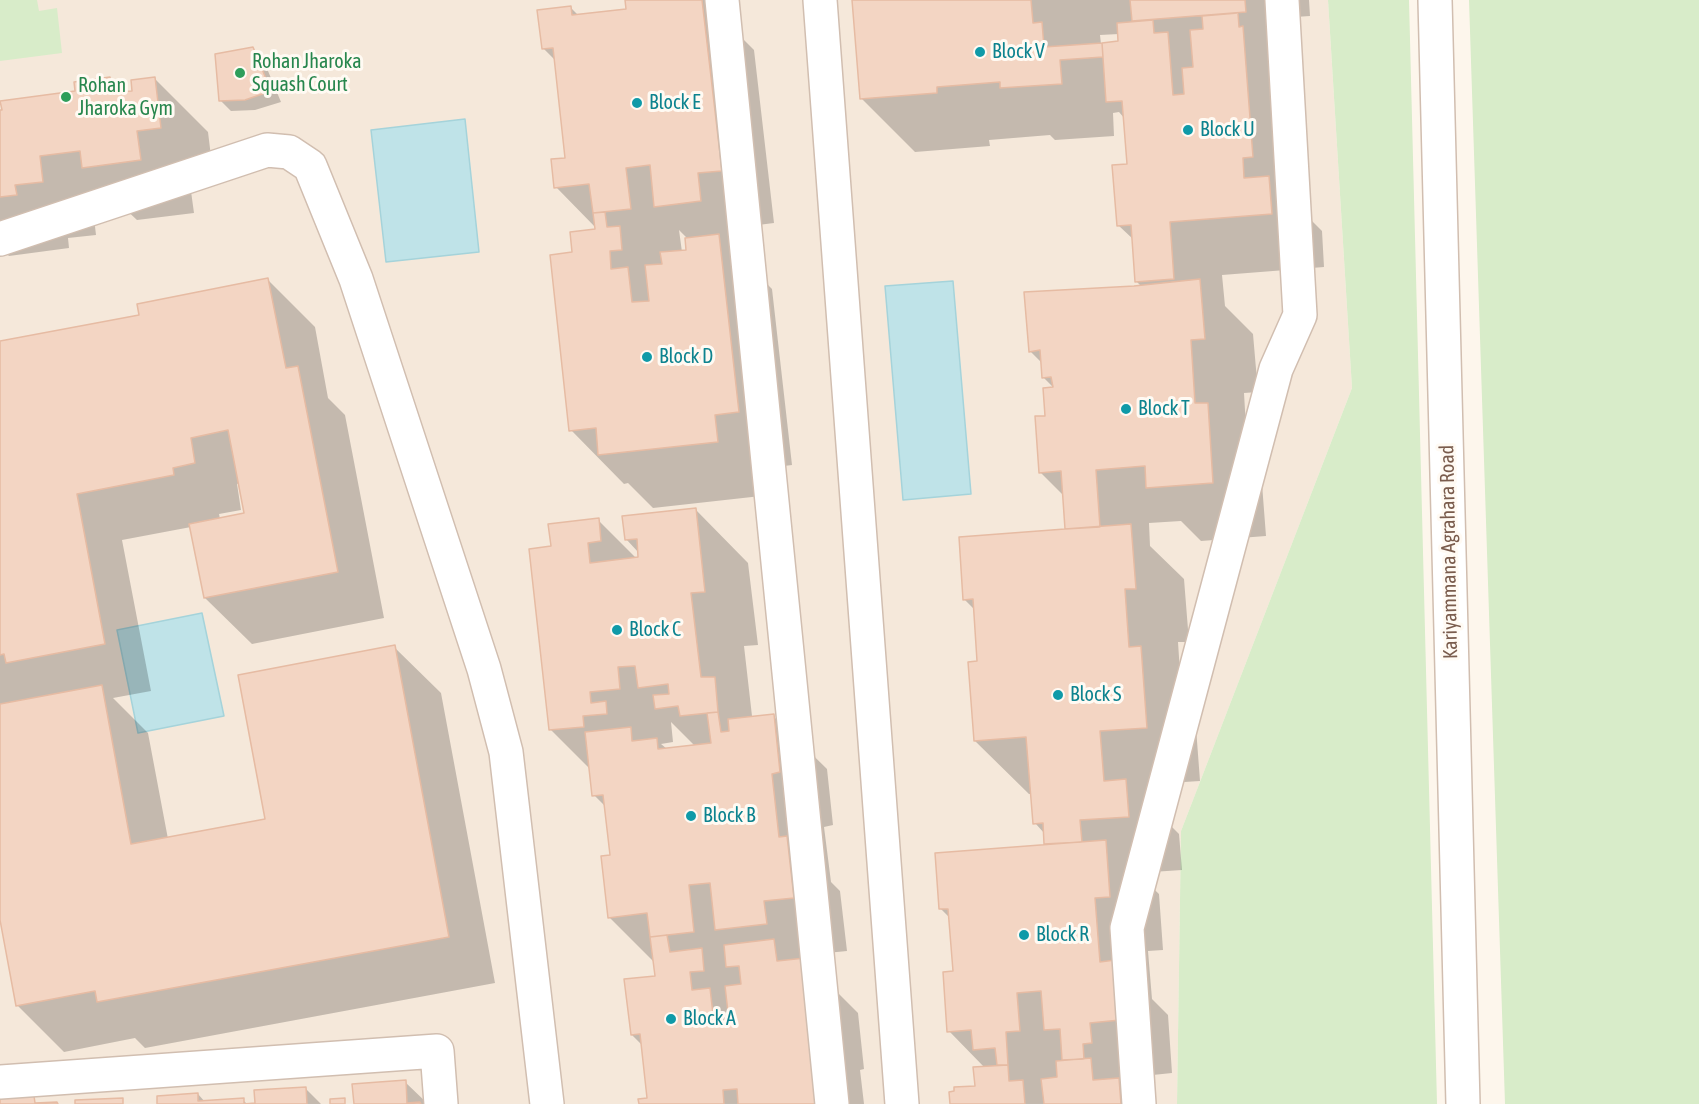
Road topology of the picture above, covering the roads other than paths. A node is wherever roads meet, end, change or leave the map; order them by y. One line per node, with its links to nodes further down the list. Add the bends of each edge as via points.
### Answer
1 (722, 0): 9 (street)
2 (820, 0): 10 (street)
3 (1282, 0): 11 (street, via 1300,315 1276,369 1127,928)
4 (1435, 0): 12 (street, Kariyammana Agrahara Road)
5 (0, 239): 8 (street, via 267,150 289,152 310,166 356,279 484,669 506,752)
6 (0, 1082): 7 (street, via 437,1051)
7 (441, 1104)
8 (546, 1104)
9 (832, 1104)
10 (902, 1104)
11 (1138, 1104)
12 (1463, 1104)

